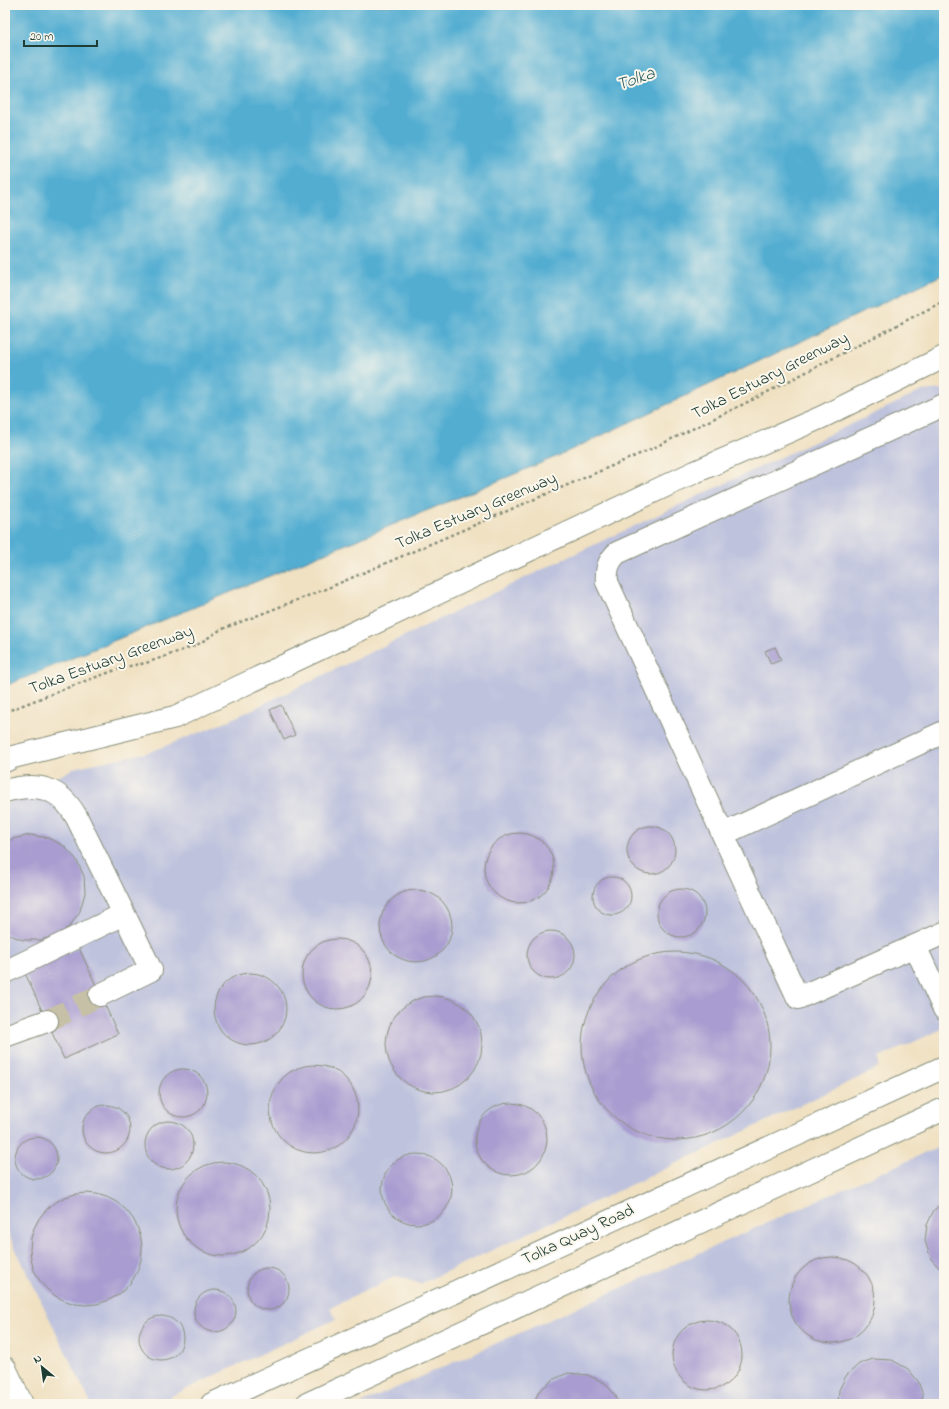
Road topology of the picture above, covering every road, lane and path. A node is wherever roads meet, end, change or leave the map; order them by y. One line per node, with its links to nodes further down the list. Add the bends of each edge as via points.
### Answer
1 (944, 300): 4 (path, Tolka Estuary Greenway, via 754,399 649,450 328,588 220,630 197,644 146,663 124,667 80,682)
2 (944, 357): 6 (street, via 822,417 695,472 175,717)
3 (944, 405): 8 (street, via 617,553 610,560 606,571 607,582)
4 (5, 712)
5 (944, 732): 8 (street)
6 (5, 761)
7 (5, 791): 9 (street, via 35,786 62,797 77,818)
8 (723, 834): 11 (street, via 798,998)
9 (124, 914): 12 (street); 13 (street, via 151,970)
10 (944, 933): 11 (street)
11 (914, 946): 14 (street)
12 (5, 972)
13 (100, 995)
14 (944, 1009)
15 (47, 1021): 16 (street)
16 (5, 1036)
17 (944, 1067): 21 (street, Tolka Quay Road)
18 (944, 1109): 22 (street)
19 (5, 1368): 20 (street)
20 (22, 1404)
21 (212, 1404)
22 (307, 1404)

